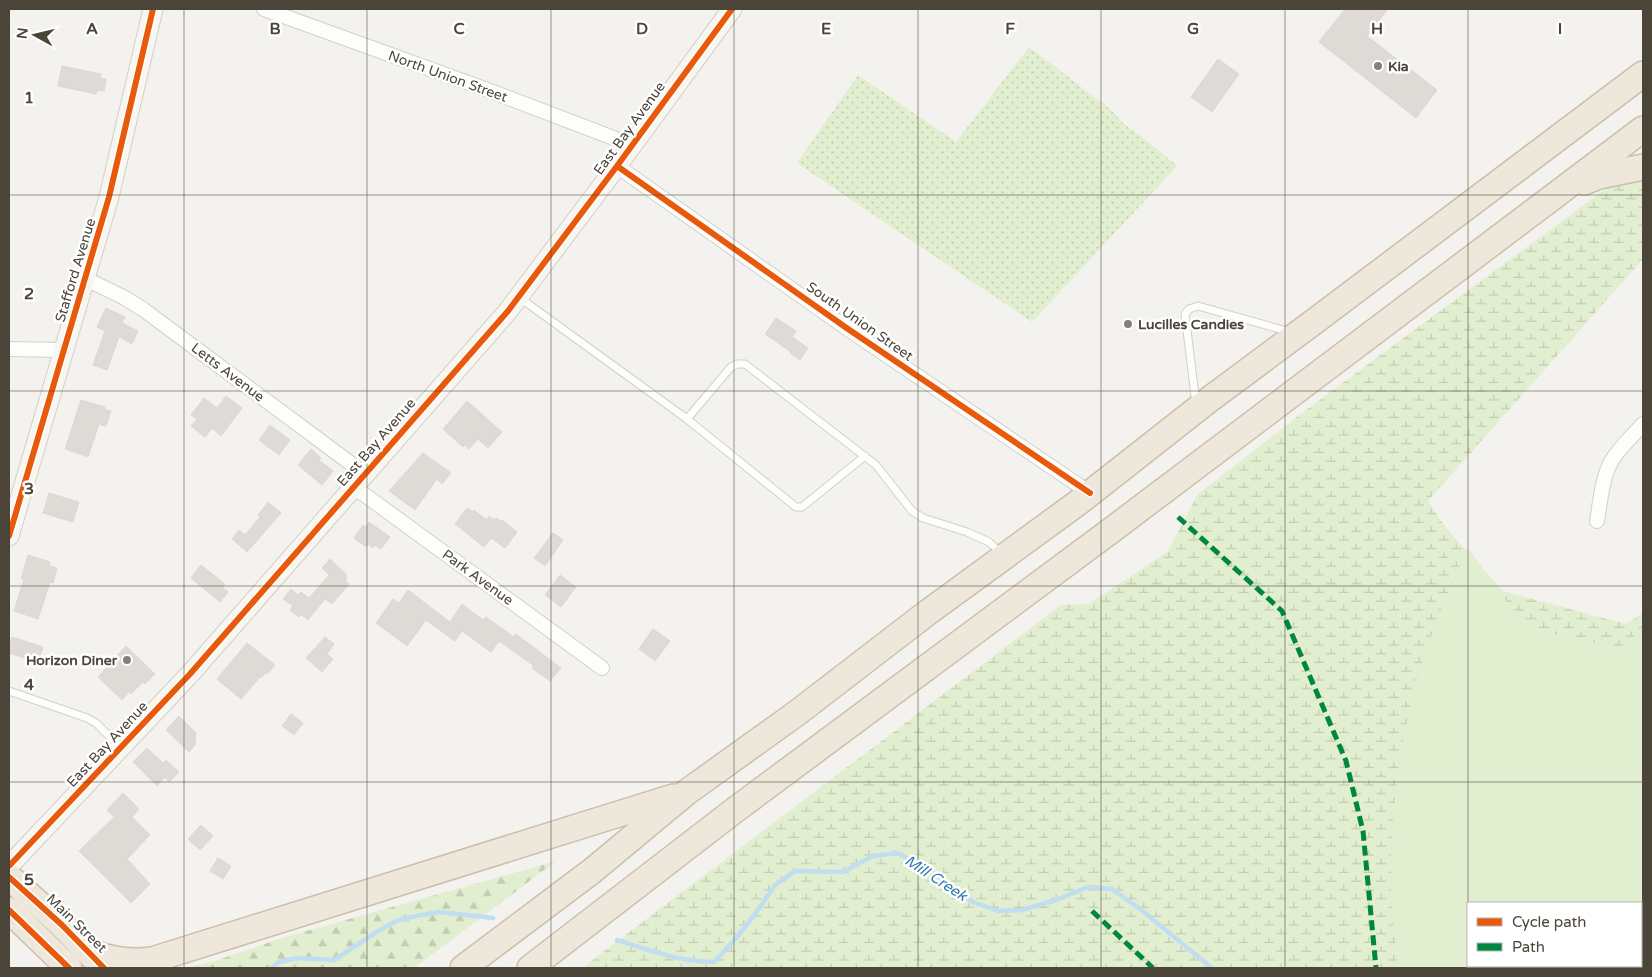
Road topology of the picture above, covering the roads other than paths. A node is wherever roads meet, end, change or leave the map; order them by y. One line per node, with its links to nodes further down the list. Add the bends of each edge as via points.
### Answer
1 (153, 9): 10 (street, Stafford Avenue)
2 (264, 9): 6 (street, North Union Street)
3 (732, 9): 6 (street, East Bay Avenue)
4 (1643, 74): 12 (highway)
5 (1643, 129): 9 (highway)
6 (632, 145): 7 (street, East Bay Avenue)
7 (617, 166): 11 (street, East Bay Avenue); 20 (street, South Union Street, via 848,329)
8 (1643, 167): 9 (highway, via 1599,176)
9 (1568, 188): 30 (highway)
10 (86, 280): 14 (street, Stafford Avenue); 19 (street, Letts Avenue, via 125,298 157,319)
11 (519, 297): 16 (lane); 19 (street, East Bay Avenue)
12 (1298, 334): 15 (highway); 15 (lane, via 1198,306 1189,309 1185,314)
13 (9, 349): 14 (street)
14 (63, 350): 22 (street, Stafford Avenue)
15 (1196, 409): 20 (highway)
16 (687, 419): 18 (lane, via 796,507 802,507); 18 (lane, via 731,367 745,364)
17 (1643, 424): 21 (street, via 1607,469)
18 (865, 456): 23 (lane, via 912,511 989,542)
19 (360, 481): 24 (street, Park Avenue); 26 (street, East Bay Avenue, via 190,674)
20 (1090, 493): 23 (highway)
21 (1597, 521)
22 (9, 536)
23 (1004, 556): 27 (highway, via 797,714)
24 (602, 668)
25 (9, 691): 26 (lane, via 87,718)
26 (121, 747): 28 (street, East Bay Avenue)
27 (687, 792): 32 (highway, via 152,960); 34 (highway, via 592,871)
28 (9, 866)
29 (9, 876): 32 (highway, Main Street)
30 (607, 908): 35 (highway); 36 (highway)
31 (9, 910): 33 (highway)
32 (97, 960)
33 (70, 968)
34 (463, 968)
35 (530, 968)
36 (558, 968)

